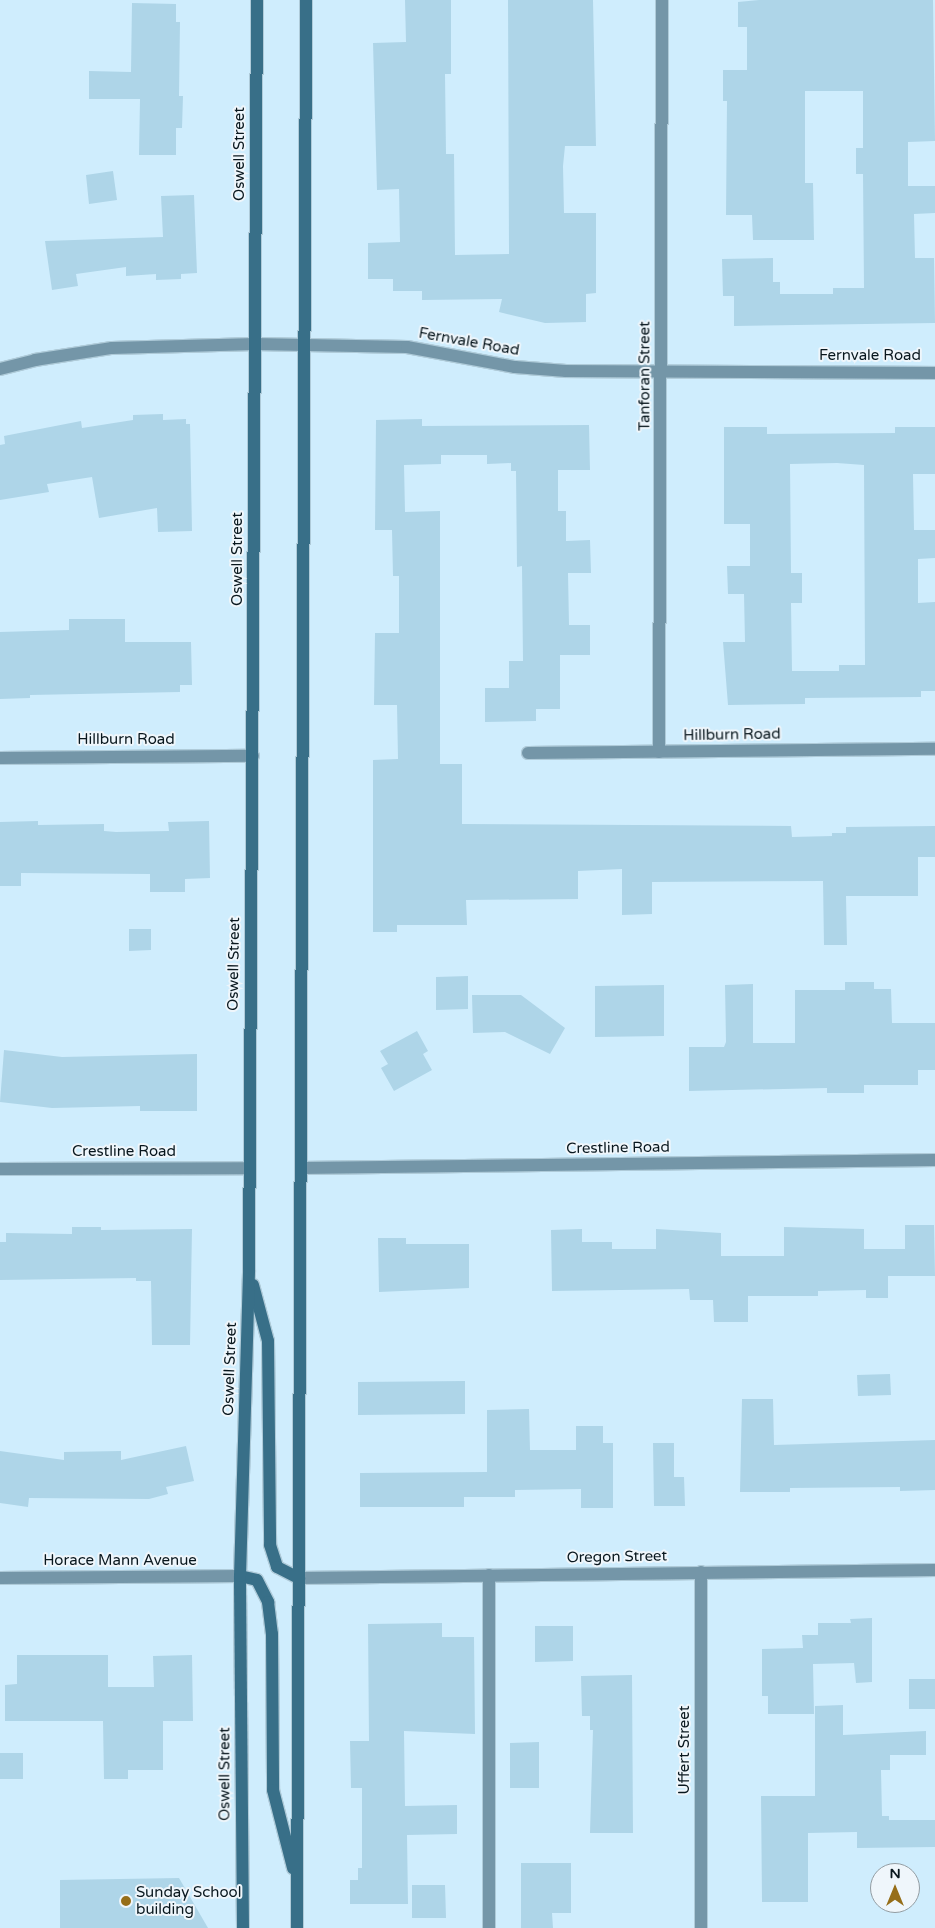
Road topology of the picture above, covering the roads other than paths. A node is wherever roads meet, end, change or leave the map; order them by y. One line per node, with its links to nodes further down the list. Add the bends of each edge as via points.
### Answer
1 (257, 0): 4 (main road, Oswell Street)
2 (306, 0): 5 (main road)
3 (662, 0): 7 (street, Tanforan Street)
4 (255, 344): 5 (street, Fernvale Road); 6 (street, Fernvale Road, via 112,348); 12 (main road, Oswell Street)
5 (304, 346): 7 (street, Fernvale Road, via 407,347 524,368); 16 (main road)
6 (0, 369)
7 (661, 372): 8 (street, Fernvale Road); 10 (street, Tanforan Street)
8 (935, 373)
9 (935, 749): 10 (street, Hillburn Road)
10 (660, 752): 11 (street, Hillburn Road)
11 (528, 753)
12 (253, 756): 13 (street, Hillburn Road); 15 (main road, Oswell Street)
13 (0, 758)
14 (935, 1160): 16 (street, Crestline Road)
15 (248, 1168): 17 (street, Crestline Road); 18 (main road, Oswell Street)
16 (301, 1168): 24 (main road)
17 (0, 1169)
18 (250, 1270): 22 (main road, Oswell Street); 24 (main road, via 268,1341 270,1545 277,1567)
19 (935, 1570): 20 (street, Oregon Street)
20 (701, 1572): 21 (street, Oregon Street); 29 (street, Uffert Street)
21 (489, 1575): 24 (street, Oregon Street); 28 (street)
22 (240, 1576): 23 (street, Horace Mann Avenue); 25 (main road, via 256,1580 268,1602 272,1634 273,1790); 26 (main road, Oswell Street)
23 (0, 1578)
24 (299, 1578): 25 (main road)
25 (297, 1885): 27 (main road)
26 (242, 1928)
27 (297, 1928)
28 (489, 1928)
29 (701, 1928)

